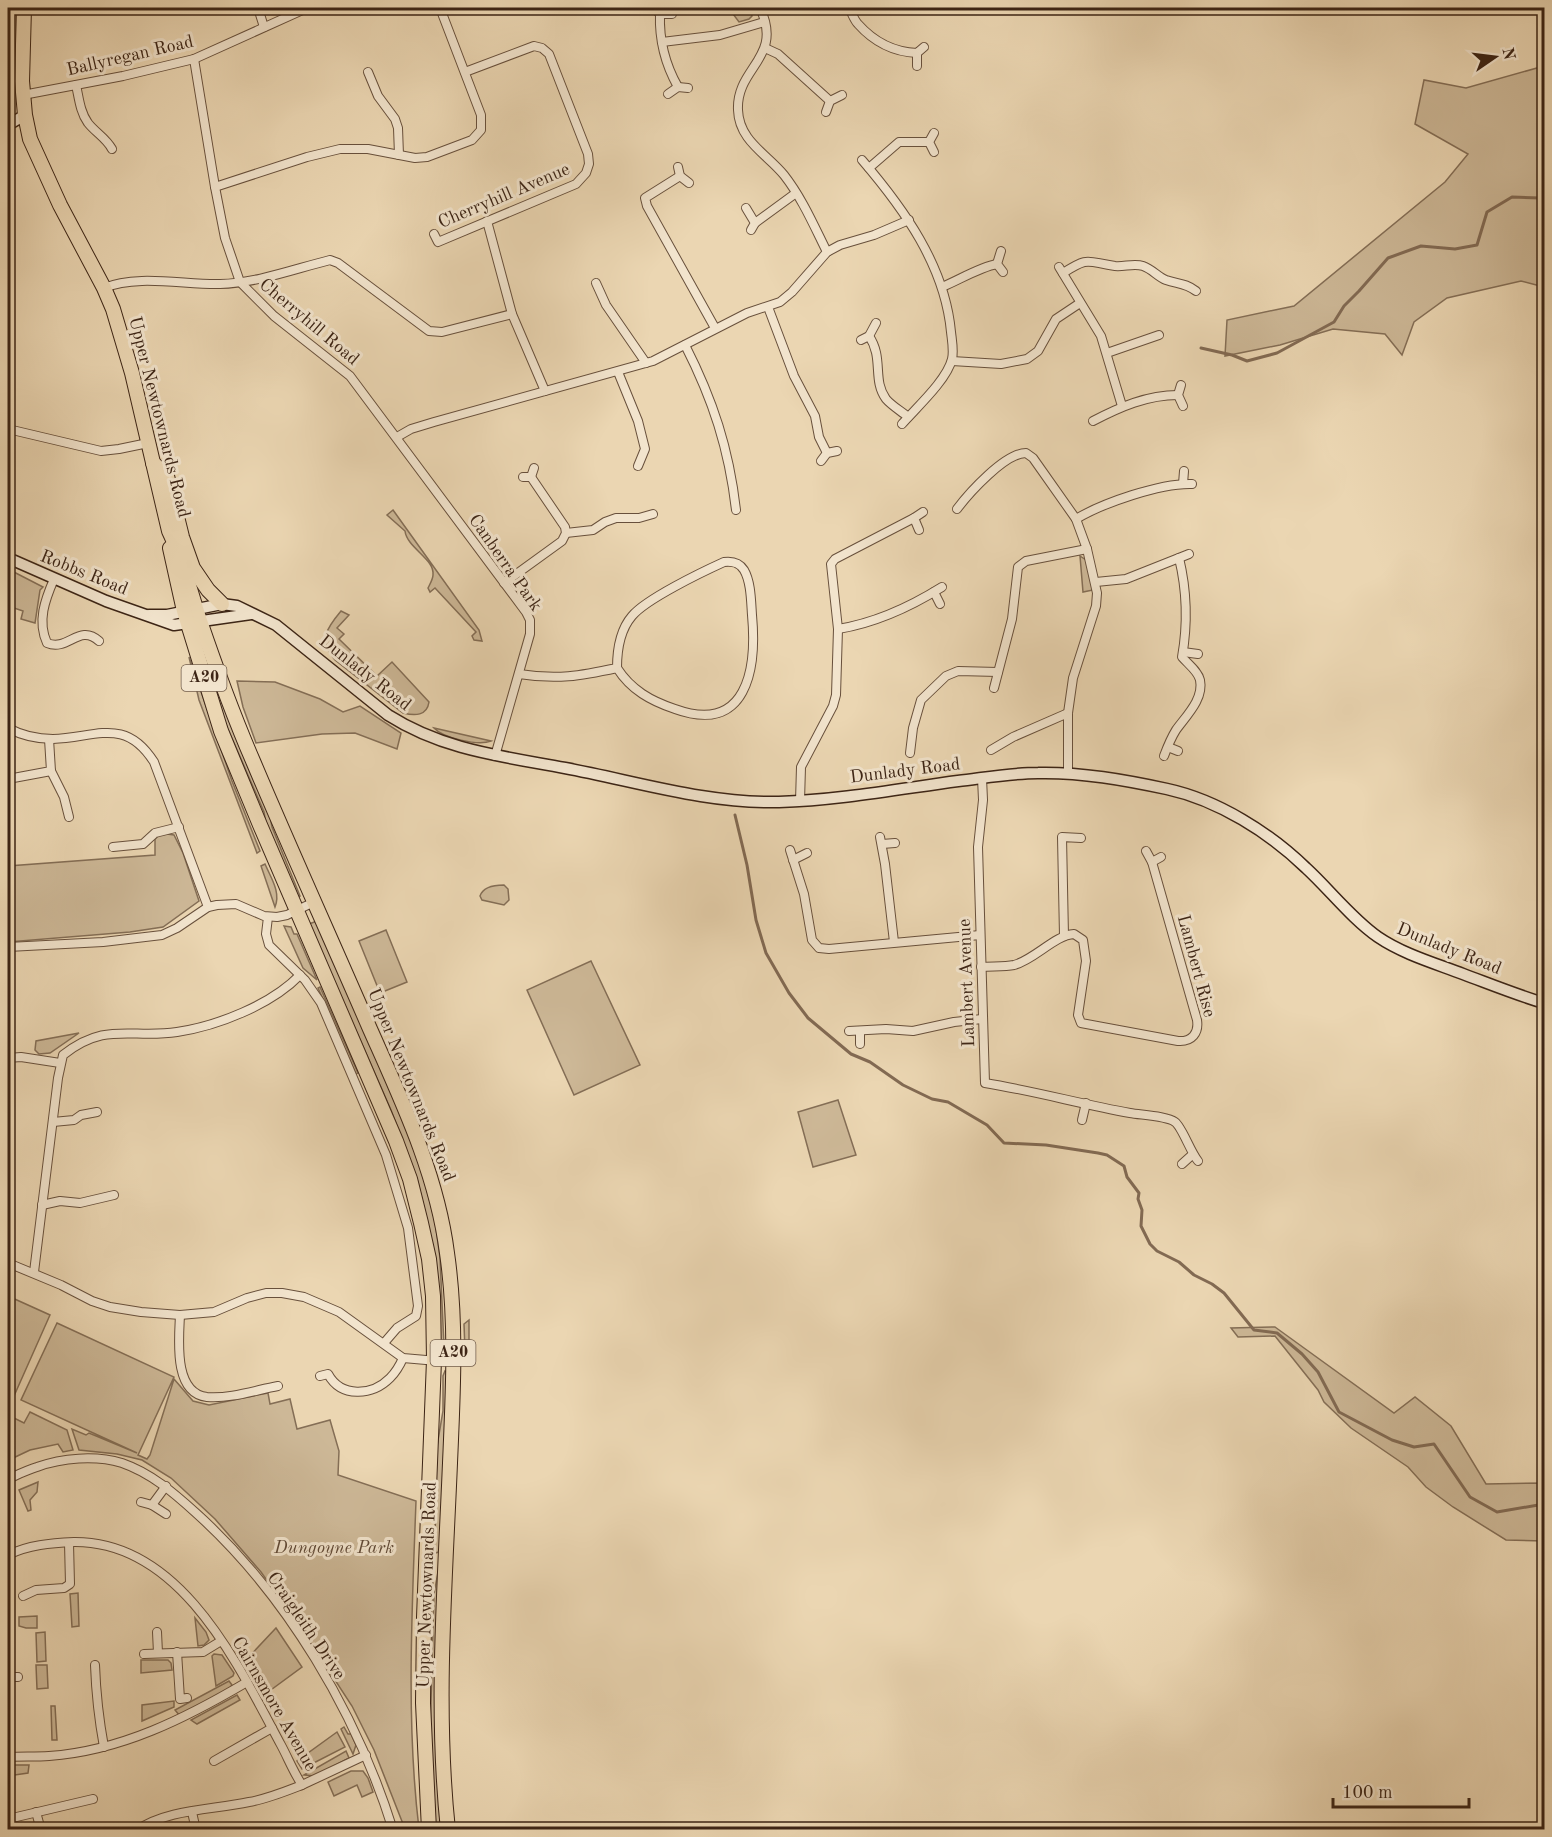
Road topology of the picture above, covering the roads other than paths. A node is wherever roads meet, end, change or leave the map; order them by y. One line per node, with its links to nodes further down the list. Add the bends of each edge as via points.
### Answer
1 (24, 8): 2 (street); 26 (highway, Upper Newtownards Road / A20)
2 (42, 8)
3 (258, 8): 14 (street)
4 (307, 8): 14 (street, Ballyregan Road)
5 (440, 8): 22 (street)
6 (605, 8): 10 (street)
7 (654, 8): 11 (street)
8 (760, 8): 13 (street)
9 (849, 8): 18 (street, via 857,23 883,45)
10 (595, 11)
11 (660, 14): 12 (street); 15 (street)
12 (672, 14)
13 (764, 22): 15 (street, via 720,35); 17 (street, via 768,40)
14 (264, 27): 19 (street, Ballyregan Road)
15 (662, 42): 24 (street, via 667,68)
16 (924, 47): 18 (street)
17 (765, 48): 29 (street, via 778,54); 44 (street, via 742,86 738,109 741,126 750,143 784,175)
18 (917, 53): 20 (street)
19 (194, 58): 23 (street, Ballyregan Road); 43 (street)
20 (917, 66)
21 (368, 72): 37 (street, via 378,96 395,119)
22 (465, 72): 37 (street, via 481,115 477,135 467,143 428,157); 47 (street, Cherryhill Avenue, via 534,46 542,48 549,54 589,159 586,173 576,184)
23 (76, 85): 26 (street, Ballyregan Road); 35 (street, via 85,117)
24 (678, 87): 25 (street); 27 (street)
25 (688, 88)
26 (22, 94): 31 (highway, Upper Newtownards Road / A20)
27 (668, 94)
28 (842, 94): 29 (street)
29 (830, 101): 30 (street)
30 (825, 112)
31 (25, 115): 32 (street); 58 (highway, Upper Newtownards Road / A20, via 38,160)
32 (8, 125)
33 (934, 133): 34 (street)
34 (929, 142): 36 (street); 40 (street, via 899,142)
35 (112, 149)
36 (934, 152)
37 (399, 155): 43 (street, via 340,149)
38 (862, 160): 40 (street)
39 (678, 167): 41 (street)
40 (869, 168): 46 (street)
41 (680, 176): 42 (street); 64 (street, via 645,198)
42 (689, 183)
43 (214, 187): 54 (street)
44 (796, 194): 45 (street, via 753,226); 50 (street)
45 (746, 208)
46 (909, 220): 50 (street); 57 (street)
47 (487, 221): 48 (street, Cherryhill Avenue, via 438,242); 62 (street)
48 (434, 234)
49 (1001, 251): 51 (street)
50 (827, 252): 61 (street, via 792,292)
51 (997, 264): 52 (street); 57 (street, via 984,266)
52 (1003, 272)
53 (1192, 276): 56 (street)
54 (240, 282): 58 (street, Cherryhill Road, via 121,283); 62 (street, via 330,260 429,331 442,332); 82 (street, Cherryhill Road, via 274,316 350,376)
55 (596, 283): 71 (street, via 606,305)
56 (1187, 284): 59 (street); 60 (street, via 1164,279 1140,265 1116,267 1085,261 1061,270)
57 (942, 287): 70 (street, via 950,319)
58 (105, 288): 83 (highway, Upper Newtownards Road / A20, via 121,333)
59 (1196, 291)
60 (1080, 303): 69 (street); 70 (street, via 1056,319 1038,351 1027,359 1001,364)
61 (768, 307): 64 (street); 85 (street)
62 (512, 314): 74 (street)
63 (876, 323): 66 (street)
64 (716, 328): 68 (street)
65 (1159, 335): 69 (street)
66 (869, 336): 67 (street); 78 (street, via 878,352 883,393)
67 (861, 339)
68 (685, 345): 71 (street); 92 (street, via 718,419)
69 (1107, 353): 76 (street)
70 (952, 360): 78 (street)
71 (646, 363): 72 (street)
72 (618, 372): 74 (street); 88 (street, via 645,449)
73 (1181, 385): 75 (street)
74 (545, 391): 82 (street, via 411,429)
75 (1178, 395): 76 (street); 77 (street)
76 (1122, 406): 79 (street)
77 (1183, 406)
78 (908, 417): 80 (street)
79 (1093, 421)
80 (902, 424)
81 (8, 429): 83 (street, via 100,451)
82 (397, 437): 105 (street, Canberra Park)
83 (148, 443): 87 (highway, Upper Newtownards Road / A20)
84 (837, 451): 85 (street)
85 (827, 453): 86 (street)
86 (821, 461)
87 (153, 463): 108 (highway, via 167,476 193,568); 111 (highway, Upper Newtownards Road / A20, via 169,531 180,553)
88 (638, 466)
89 (534, 468): 98 (street, via 527,477)
90 (1184, 471): 96 (street, via 1188,484 1105,503)
91 (957, 509): 96 (street, via 970,490 1014,456 1026,453)
92 (736, 510)
93 (923, 512): 95 (street)
94 (653, 514): 98 (street, via 616,518 593,530)
95 (914, 518): 97 (street); 112 (street, via 832,562)
96 (1076, 519): 99 (street)
97 (919, 530)
98 (566, 533): 105 (street, via 562,541)
99 (1087, 549): 104 (street); 117 (street, via 1019,565)
100 (1189, 554): 102 (street)
101 (8, 558): 103 (street, Robbs Road)
102 (1179, 558): 104 (street, via 1126,579); 114 (street, via 1187,609)
103 (54, 579): 111 (street, Robbs Road, via 174,625); 113 (street, via 46,597 41,630 47,642 55,646 84,635)
104 (1096, 582): 120 (street, via 1096,606 1072,678)
105 (504, 583): 118 (street, Canberra Park, via 530,620)
106 (942, 587): 107 (street)
107 (934, 592): 109 (street); 112 (street, via 881,619)
108 (222, 604): 110 (street, Dunlady Road, via 237,606); 111 (street)
109 (940, 604)
110 (251, 615): 111 (street, Dunlady Road); 127 (street, Dunlady Road, via 287,633 407,727)
111 (192, 617): 145 (highway, Upper Newtownards Road / A20); 147 (highway, Upper Newtownards Road / A20, via 221,730)
112 (838, 628): 133 (street, via 836,694 801,767)
113 (99, 641)
114 (1183, 652): 115 (street); 123 (street, via 1182,657 1200,680 1200,689 1191,712 1174,732)
115 (1198, 654)
116 (616, 668): 116 (street, via 639,693 691,715 713,715 733,705 746,686 752,659 750,596 742,568 724,562 645,604 631,616 622,633); 118 (street, via 575,677)
117 (998, 672): 119 (street); 126 (street, via 958,671 946,676 921,700)
118 (519, 674): 127 (street, Canberra Park)
119 (994, 688)
120 (1068, 713): 124 (street); 130 (street)
121 (8, 728): 122 (street)
122 (49, 739): 129 (street); 135 (street, via 105,731 138,744 154,762)
123 (1168, 747): 125 (street); 128 (street)
124 (991, 750)
125 (1178, 751)
126 (910, 753)
127 (495, 756): 133 (street, Dunlady Road, via 722,799)
128 (1164, 756)
129 (51, 771): 132 (street); 134 (street)
130 (1068, 774): 131 (street, Dunlady Road); 155 (street, Dunlady Road, via 1171,790 1234,814 1280,844 1384,941)
131 (982, 778): 133 (street, Dunlady Road); 149 (street, Lambert Avenue, via 978,847)
132 (8, 779)
133 (800, 801)
134 (69, 817)
135 (178, 827): 138 (street, via 155,833 143,844); 146 (street)
136 (1081, 838): 150 (street, via 1062,837)
137 (895, 843): 151 (street, via 881,841)
138 (113, 847)
139 (790, 850): 143 (street)
140 (1146, 851): 144 (street, Lambert Rise)
141 (807, 854): 143 (street)
142 (1161, 857): 144 (street)
143 (794, 860): 151 (street, via 816,946 829,949)
144 (1152, 862): 150 (street, Lambert Rise, via 1197,1020 1198,1028 1192,1038 1178,1041 1081,1023 1078,1015 1086,961 1084,944 1077,936)
145 (314, 902): 147 (street); 177 (highway, Upper Newtownards Road / A20, via 397,1090 435,1193 447,1253)
146 (208, 907): 148 (street, via 236,904); 152 (street, via 162,935)
147 (298, 910): 148 (street); 176 (highway, Upper Newtownards Road / A20, via 410,1179 429,1259)
148 (268, 917): 154 (street, via 269,945)
149 (980, 935): 151 (street); 153 (street, Lambert Avenue)
150 (1064, 936): 153 (street, via 1015,964)
151 (894, 942)
152 (8, 947)
153 (981, 967): 156 (street, Lambert Avenue)
154 (300, 975): 161 (street, via 280,992 214,1024 175,1033 112,1033 82,1041 63,1055); 174 (street, via 321,1004 376,1130 408,1228 416,1316)
155 (1545, 1003)
156 (982, 1019): 158 (street, via 924,1030); 162 (street, Lambert Avenue, via 985,1083)
157 (849, 1031): 158 (street)
158 (860, 1031): 159 (street)
159 (860, 1044)
160 (8, 1058): 161 (street)
161 (60, 1063): 165 (street)
162 (1086, 1103): 164 (street); 166 (street, Lambert Avenue, via 1173,1121)
163 (97, 1112): 165 (street)
164 (1082, 1120)
165 (53, 1122): 170 (street)
166 (1192, 1155): 167 (street, Lambert Avenue); 168 (street)
167 (1198, 1161)
168 (1182, 1164)
169 (114, 1195): 170 (street, via 80,1203 60,1201)
170 (42, 1205): 172 (street)
171 (8, 1263): 172 (street)
172 (33, 1272): 173 (street, via 110,1307)
173 (180, 1315): 174 (street, via 214,1312 247,1298 282,1293 304,1297 339,1312); 179 (street, via 181,1370 195,1391 205,1397)
174 (384, 1343): 175 (street)
175 (403, 1358): 176 (street); 178 (street, via 389,1380 371,1391 338,1388 328,1374)
176 (434, 1360): 177 (street); 212 (highway, Upper Newtownards Road / A20, via 423,1682)
177 (453, 1360): 213 (highway, Upper Newtownards Road / A20, via 441,1704)
178 (320, 1376)
179 (278, 1386)
180 (8, 1479): 181 (street, Craigleith Drive, via 36,1467 92,1459 120,1463)
181 (166, 1486): 183 (street); 200 (street, Craigleith Drive, via 213,1529 279,1607 333,1690)
182 (141, 1502): 183 (street)
183 (152, 1505): 184 (street)
184 (166, 1514)
185 (69, 1542): 186 (street, Cairnsmore Avenue, via 39,1544); 187 (street, via 70,1584); 189 (street, Cairnsmore Avenue, via 110,1547 157,1568 178,1587)
186 (8, 1554)
187 (23, 1596)
188 (157, 1632): 191 (street)
189 (221, 1641): 190 (street, via 203,1652); 196 (street, Cairnsmore Avenue)
190 (177, 1652): 191 (street); 197 (street, via 180,1699)
191 (158, 1653): 192 (street)
192 (144, 1654)
193 (95, 1665): 199 (street)
194 (8, 1677): 195 (street)
195 (18, 1677)
196 (247, 1682): 198 (street, Cairnsmore Avenue); 199 (street, via 186,1717)
197 (187, 1698)
198 (272, 1728): 202 (street); 203 (street, Cairnsmore Avenue)
199 (104, 1747): 201 (street, via 50,1756)
200 (366, 1755): 203 (street, Cairnsmore Avenue); 211 (street, Craigleith Drive)
201 (8, 1757)
202 (214, 1761)
203 (302, 1785): 206 (street, via 251,1802)
204 (93, 1799): 205 (street)
205 (36, 1812): 207 (street); 208 (street)
206 (192, 1812): 209 (street, via 170,1816); 210 (street)
207 (8, 1819)
208 (41, 1830)
209 (137, 1830)
210 (196, 1830)
211 (393, 1830)
212 (429, 1830)
213 (448, 1830)

